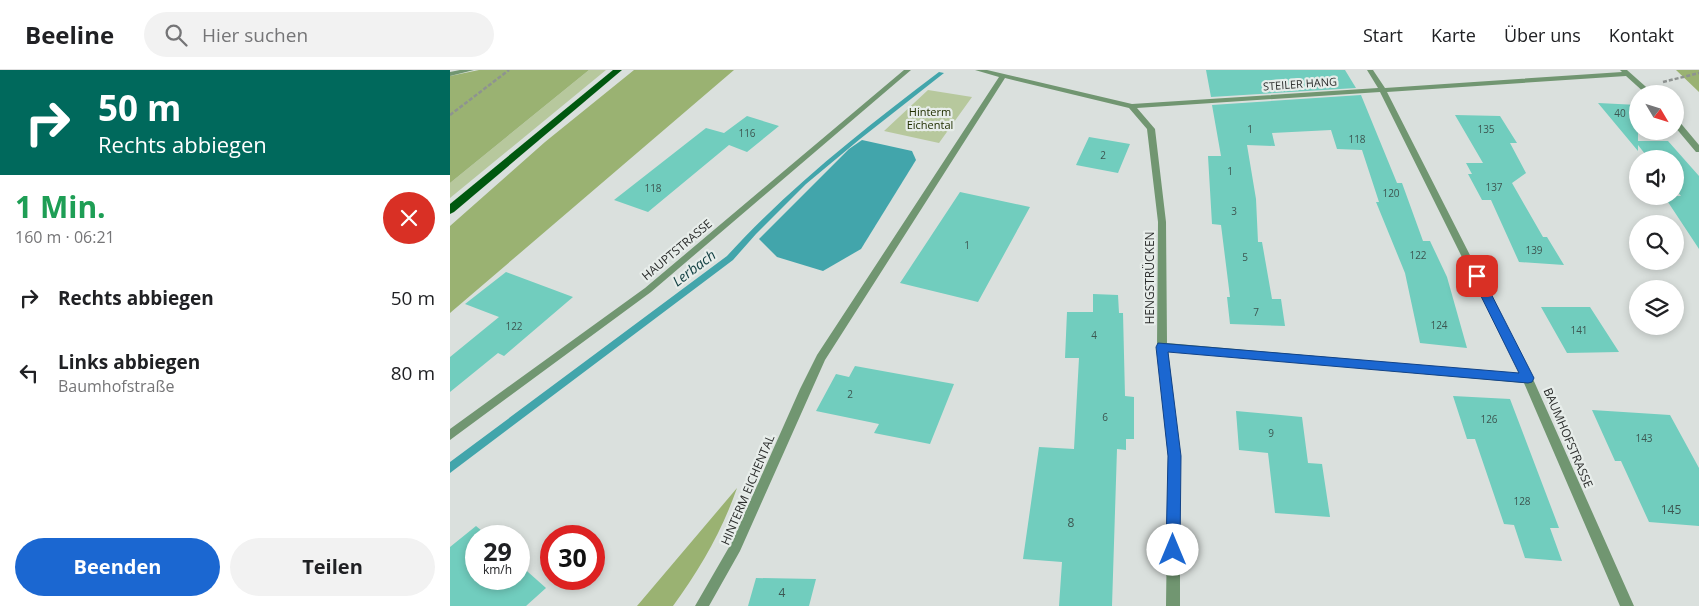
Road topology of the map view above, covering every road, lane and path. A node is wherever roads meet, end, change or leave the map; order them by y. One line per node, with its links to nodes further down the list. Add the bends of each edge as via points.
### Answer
1 (471, 70): 9 (street)
2 (509, 70): 15 (path)
3 (618, 70): 18 (main road)
4 (908, 70): 21 (street, HAUPTSTRASSE, via 648,290)
5 (978, 70): 10 (street, STEILER HANG)
6 (1370, 70): 13 (street, BAUMHOFSTRASSE)
7 (1625, 72): 11 (street); 13 (street, STEILER HANG)
8 (1699, 73): 12 (path)
9 (450, 74)
10 (1003, 76): 14 (street, STEILER HANG); 22 (street, HINTERM EICHENTAL, via 821,358 798,404 745,531)
11 (1643, 85)
12 (1648, 85)
13 (1382, 89): 14 (street, STEILER HANG); 20 (street, BAUMHOFSTRASSE)
14 (1132, 106): 19 (street, HENGSTRÜCKEN, via 1151,129 1162,222)
15 (450, 115)
16 (1684, 132): 17 (street)
17 (1699, 150)
18 (450, 210)
19 (1162, 347): 20 (street); 23 (street, HENGSTRÜCKEN, via 1174,456)
20 (1528, 378): 24 (street, BAUMHOFSTRASSE)
21 (450, 435)
22 (702, 606)
23 (1173, 606)
24 (1627, 606)

